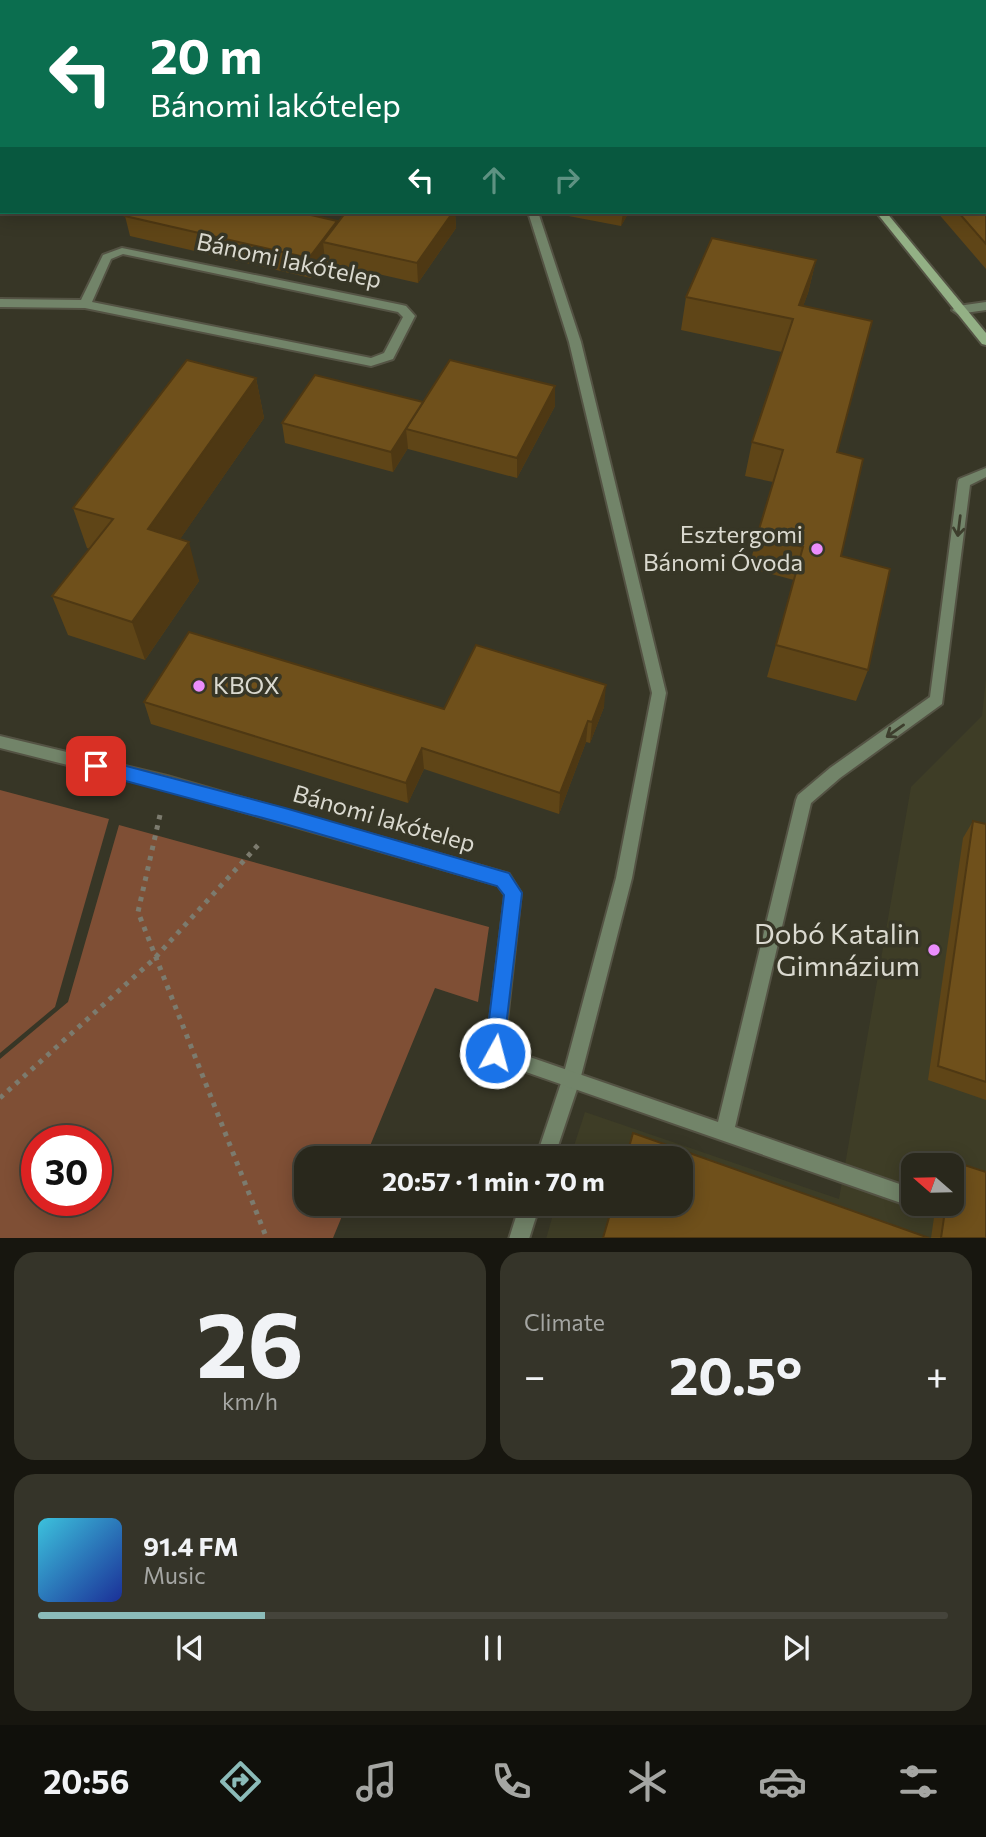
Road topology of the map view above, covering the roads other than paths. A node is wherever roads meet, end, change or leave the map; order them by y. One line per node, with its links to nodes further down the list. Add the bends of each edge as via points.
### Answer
1 (534, 214): 10 (street, via 575,342 659,692 624,878)
2 (883, 214): 6 (main road)
3 (0, 303): 4 (street, Bánomi lakótelep)
4 (85, 304): 4 (street, Bánomi lakótelep, via 107,257 122,251 402,309 409,316 389,356 371,362)
5 (986, 306): 6 (street)
6 (958, 310): 7 (main road)
7 (986, 341)
8 (986, 472): 11 (street, one-way to 11, via 964,482 937,700 804,800)
9 (0, 742): 10 (street, Bánomi lakótelep, via 167,783 503,879 513,893 495,1053)
10 (571, 1080): 11 (street); 12 (street)
11 (724, 1133): 13 (street)
12 (549, 1146)
13 (901, 1194)
14 (526, 1216): 15 (street)
15 (519, 1238)

